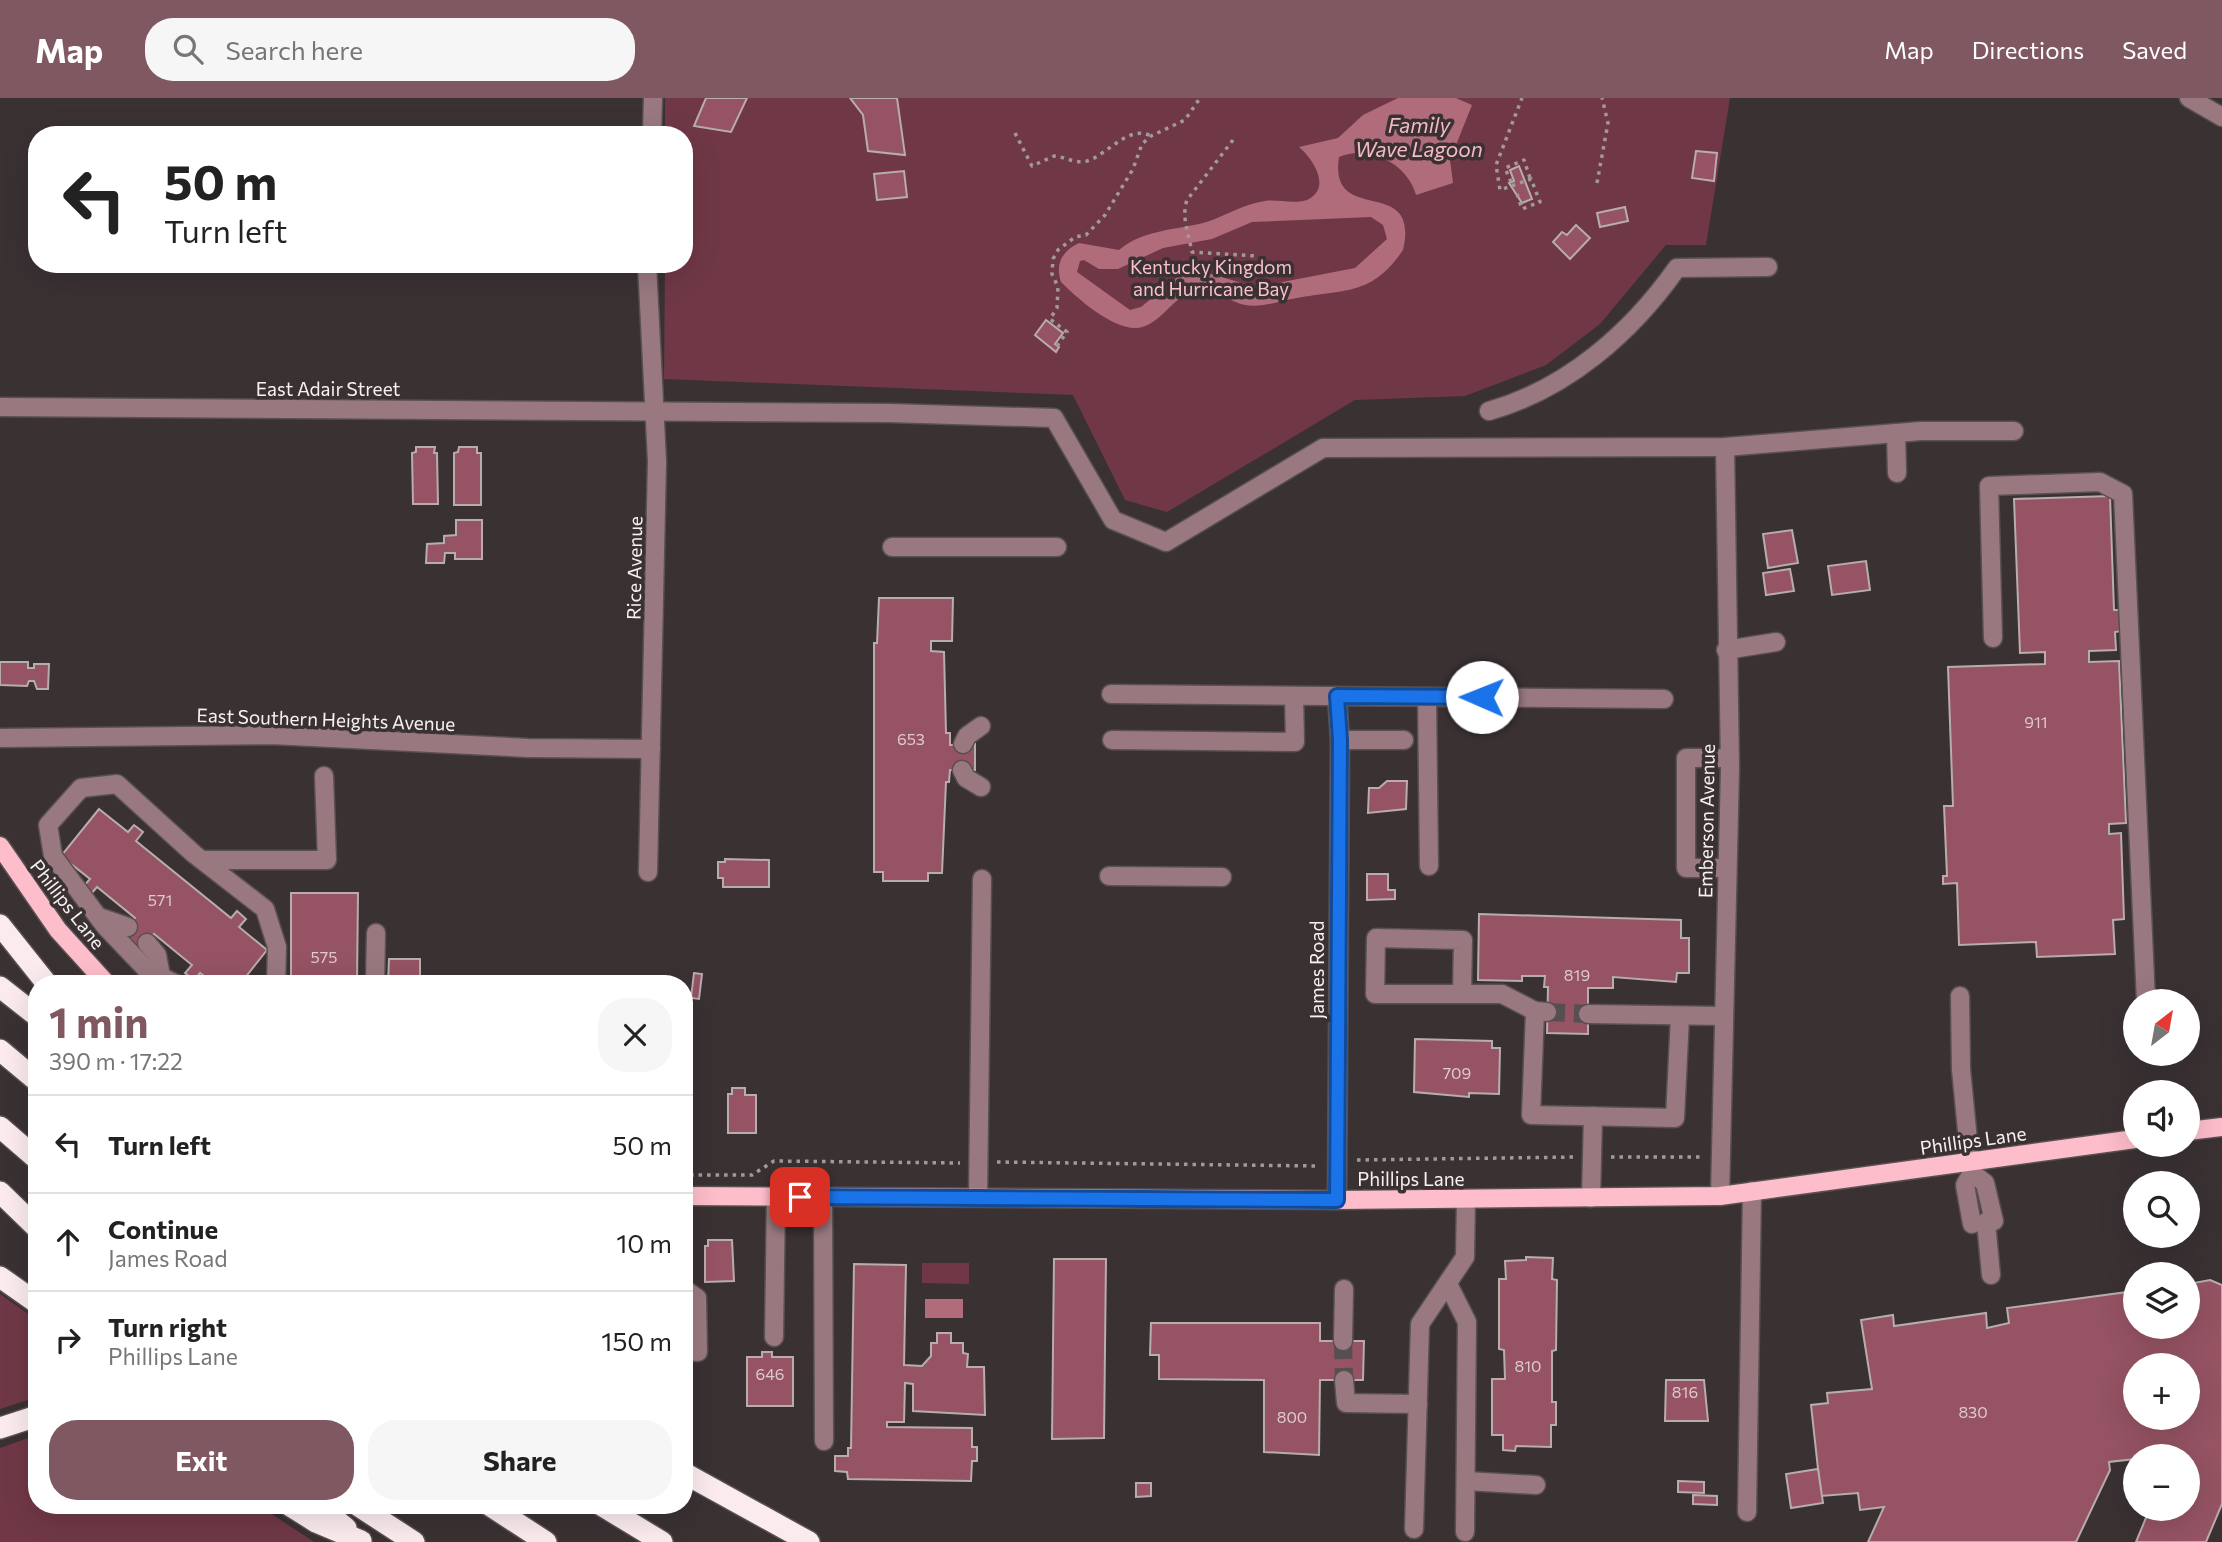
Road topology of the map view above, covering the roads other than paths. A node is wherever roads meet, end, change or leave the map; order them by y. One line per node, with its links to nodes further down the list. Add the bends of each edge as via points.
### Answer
1 (653, 98): 4 (street)
2 (2189, 98): 3 (street)
3 (2222, 117)
4 (652, 126)
5 (1768, 267): 9 (street, via 1677,268 1653,302 1609,345 1525,401)
6 (648, 273): 8 (street, Rice Avenue)
7 (0, 407): 8 (street, East Adair Street)
8 (656, 411): 12 (street, East Adair Street, via 1054,418 1113,520 1166,542 1323,448); 30 (street, Rice Avenue)
9 (1489, 411)
10 (2014, 431): 11 (street)
11 (1896, 433): 12 (street); 13 (street)
12 (1725, 447): 18 (street, Emberson Avenue)
13 (1897, 473)
14 (891, 547): 15 (street)
15 (1057, 547)
16 (1993, 638): 55 (street, via 1989,486 2101,482 2123,494)
17 (1776, 642): 18 (street)
18 (1726, 650): 31 (street, Emberson Avenue)
19 (1111, 694): 20 (street)
20 (1294, 696): 21 (street); 26 (street, via 1295,742)
21 (1337, 696): 22 (street); 27 (street, James Road)
22 (1427, 697): 23 (street); 37 (street)
23 (1664, 699)
24 (981, 726): 29 (street)
25 (0, 737): 30 (street, East Southern Heights Avenue, via 272,735 502,747)
26 (1112, 740)
27 (1340, 740): 28 (street); 80 (street, James Road)
28 (1404, 740)
29 (963, 744)
30 (651, 749): 39 (street, Rice Avenue)
31 (1729, 758): 38 (street, Emberson Avenue); 38 (street, via 1686,758 1686,868)
32 (962, 770): 34 (street, via 966,778)
33 (324, 776): 36 (street, via 327,860)
34 (982, 787)
35 (0, 846): 49 (main road, Phillips Lane, via 58,930)
36 (203, 860): 43 (street, via 117,784 80,788 48,825 49,841 53,856); 52 (street, via 265,909 277,947)
37 (1429, 866)
38 (1727, 868): 61 (street, Emberson Avenue)
39 (648, 872)
40 (1109, 876): 41 (street)
41 (1222, 877)
42 (982, 879): 77 (street)
43 (99, 917): 45 (street); 50 (street, via 146,969)
44 (0, 925): 48 (highway)
45 (128, 928)
46 (376, 933): 53 (street)
47 (147, 943): 51 (street)
48 (40, 975)
49 (99, 975)
50 (158, 975)
51 (168, 975)
52 (276, 975)
53 (375, 975)
54 (0, 987): 58 (highway)
55 (2145, 989)
56 (1462, 994): 56 (street, via 1376,994 1376,938 1463,940); 64 (street, via 1502,994 1541,1012 1531,1115)
57 (1960, 996): 70 (street, via 1961,1069)
58 (28, 1009)
59 (1588, 1014): 60 (street)
60 (1680, 1016): 61 (street); 64 (street, via 1675,1118)
61 (1724, 1016): 75 (street, Emberson Avenue)
62 (0, 1050): 63 (highway)
63 (28, 1073)
64 (1593, 1116): 78 (street)
65 (0, 1127): 69 (highway)
66 (2222, 1127): 67 (main road)
67 (2200, 1130)
68 (2123, 1141): 70 (main road, Phillips Lane)
69 (28, 1151)
70 (1971, 1167): 71 (main road, Phillips Lane); 82 (street, via 1985,1183 1984,1222)
71 (1752, 1191): 75 (main road, Phillips Lane); 99 (street)
72 (0, 1192): 81 (highway)
73 (693, 1196): 74 (main road, Phillips Lane)
74 (776, 1196): 76 (main road, Phillips Lane); 88 (street)
75 (1720, 1196): 78 (main road, Phillips Lane)
76 (823, 1197): 77 (main road, Phillips Lane); 95 (street)
77 (978, 1197): 80 (main road, Phillips Lane)
78 (1591, 1198): 79 (main road, Phillips Lane)
79 (1466, 1199): 80 (main road, Phillips Lane); 84 (street, via 1465,1257)
80 (1337, 1200)
81 (28, 1219)
82 (1991, 1275)
83 (0, 1277): 87 (highway)
84 (1448, 1284): 92 (street, via 1420,1324); 97 (street, via 1467,1322)
85 (1344, 1289): 89 (street)
86 (693, 1295): 90 (street, via 697,1298 698,1352)
87 (28, 1297)
88 (774, 1337)
89 (1343, 1341)
90 (693, 1352)
91 (1344, 1380): 92 (street, via 1346,1404)
92 (1418, 1404): 105 (street)
93 (28, 1419): 94 (highway)
94 (0, 1428)
95 (824, 1441)
96 (693, 1478): 111 (highway)
97 (1466, 1481): 98 (street); 106 (street)
98 (1536, 1485)
99 (1747, 1512)
100 (303, 1514): 107 (highway)
101 (329, 1514): 107 (highway)
102 (372, 1514): 108 (highway)
103 (503, 1514): 109 (highway)
104 (616, 1514): 110 (highway)
105 (1414, 1529)
106 (1465, 1532)
107 (362, 1541)
108 (414, 1542)
109 (546, 1542)
110 (662, 1542)
111 (809, 1542)

